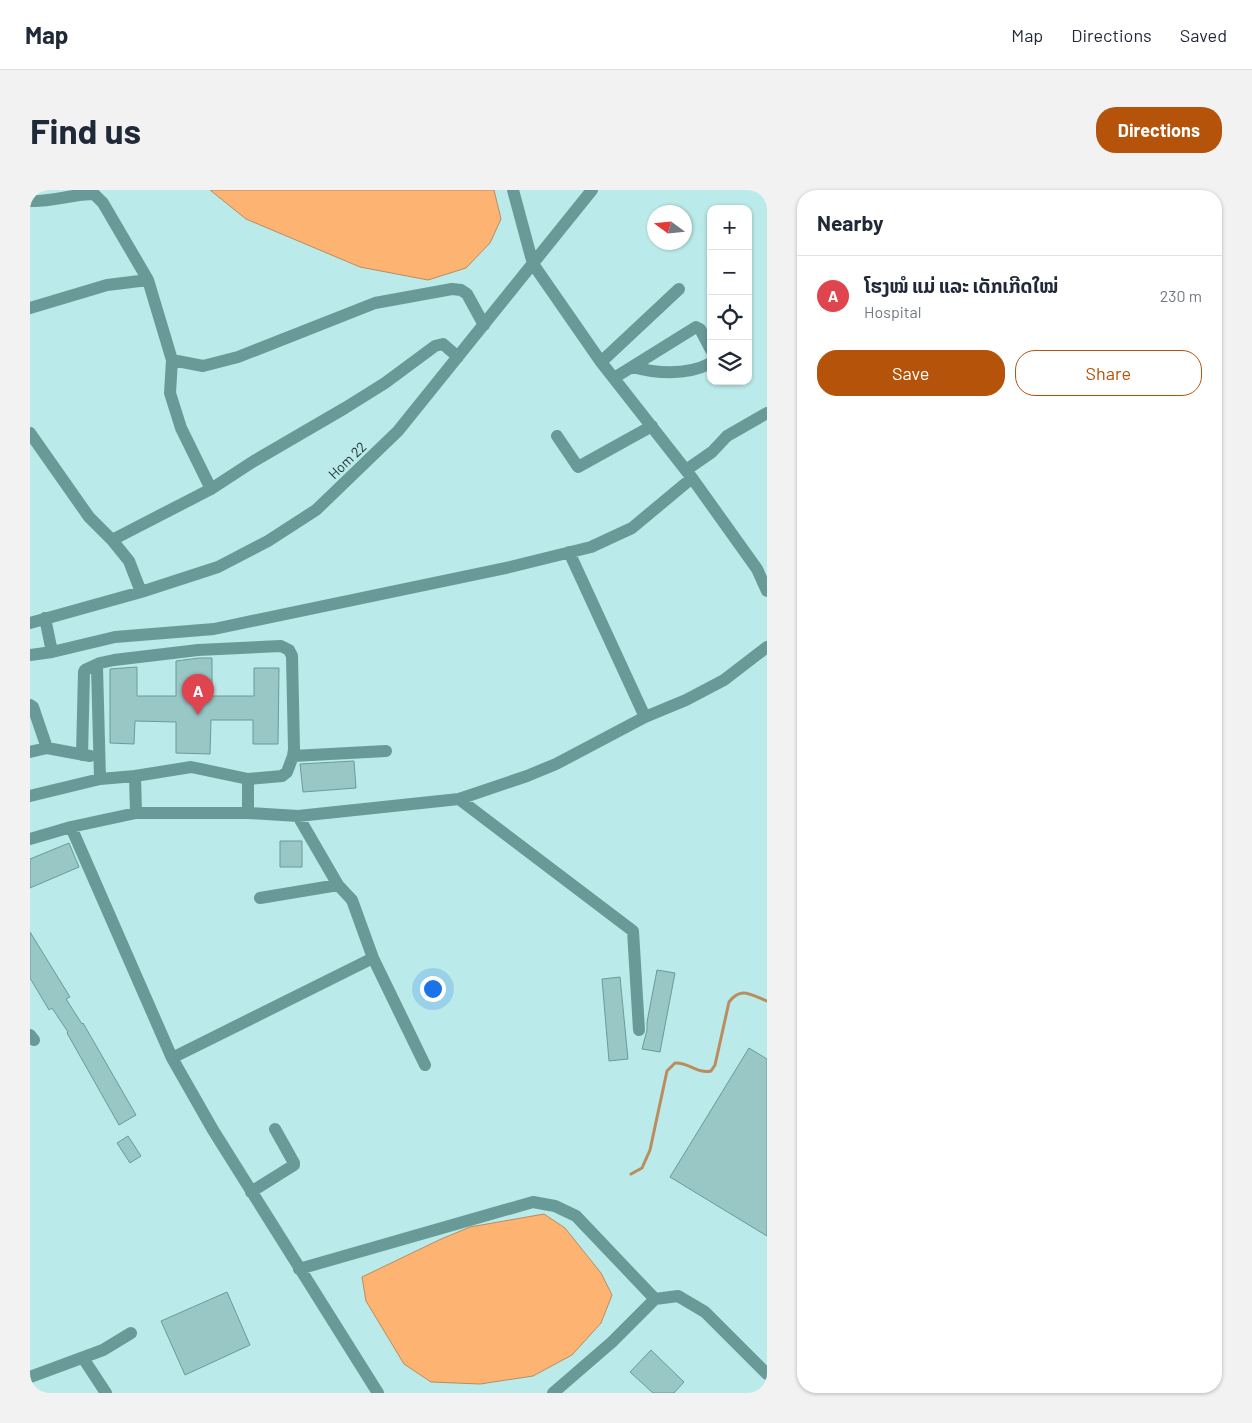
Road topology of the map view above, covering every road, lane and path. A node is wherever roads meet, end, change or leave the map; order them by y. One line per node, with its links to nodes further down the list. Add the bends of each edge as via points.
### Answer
1 (513, 190): 5 (street)
2 (592, 190): 5 (street, Hom 22)
3 (97, 192): 4 (street, via 42,202); 6 (street)
4 (30, 201)
5 (533, 264): 9 (street, Hom 22); 13 (street)
6 (148, 280): 8 (street, via 107,285); 12 (street)
7 (679, 289): 13 (street)
8 (30, 308)
9 (484, 325): 11 (street, Hom 22); 12 (street, via 467,294 452,289 375,302 238,357 204,366)
10 (707, 342): 15 (street, via 696,327)
11 (458, 357): 22 (street, via 443,344 435,346 385,383); 26 (street, Hom 22, via 398,431 316,510 268,541 218,567)
12 (172, 360): 22 (street, via 170,393 181,428)
13 (601, 362): 16 (street)
14 (707, 364): 15 (street, via 684,373)
15 (632, 367): 16 (street)
16 (614, 378): 18 (street)
17 (767, 413): 21 (street, via 727,436)
18 (652, 426): 20 (street, via 578,467); 21 (street)
19 (30, 433): 23 (street, via 89,517)
20 (557, 436)
21 (689, 474): 24 (street, via 632,528 591,547); 25 (street, via 757,569)
22 (211, 489): 23 (street)
23 (112, 540): 26 (street, via 128,560)
24 (569, 552): 30 (street, via 214,629 115,637); 34 (street)
25 (767, 591)
26 (141, 592): 27 (street, Hom 22)
27 (45, 618): 28 (street, Hom 22); 30 (street)
28 (30, 623)
29 (767, 647): 34 (street, via 724,680)
30 (52, 652): 31 (street)
31 (30, 655)
32 (100, 663): 38 (street, via 84,672); 39 (street, via 198,650 281,646 292,656); 40 (street, via 97,667)
33 (30, 706): 35 (street)
34 (645, 718): 45 (street, via 556,764)
35 (47, 748): 37 (street); 38 (street)
36 (386, 751): 39 (street)
37 (30, 752)
38 (82, 755): 40 (street)
39 (294, 756): 43 (street, via 282,776)
40 (100, 758): 42 (street)
41 (135, 776): 42 (street); 43 (street, via 191,768); 46 (street)
42 (100, 779): 44 (street)
43 (248, 779): 47 (street)
44 (30, 796)
45 (459, 799): 48 (street); 54 (street, via 634,931)
46 (136, 813): 47 (street); 49 (street)
47 (248, 813): 48 (street)
48 (298, 816): 51 (street)
49 (71, 827): 50 (street); 55 (street)
50 (30, 839)
51 (338, 885): 52 (street); 53 (street, via 352,900)
52 (260, 898)
53 (373, 958): 55 (street); 56 (street)
54 (639, 1030)
55 (172, 1058): 58 (street)
56 (426, 1065)
57 (275, 1129): 58 (street, via 294,1165)
58 (251, 1192): 59 (street)
59 (299, 1269): 60 (street, via 533,1202 555,1206 576,1216); 67 (street)
60 (655, 1299): 63 (street, via 678,1296 705,1312); 65 (street)
61 (131, 1333): 62 (street)
62 (83, 1358): 64 (street); 66 (street)
63 (767, 1374)
64 (30, 1377)
65 (558, 1392)
66 (106, 1393)
67 (378, 1393)

